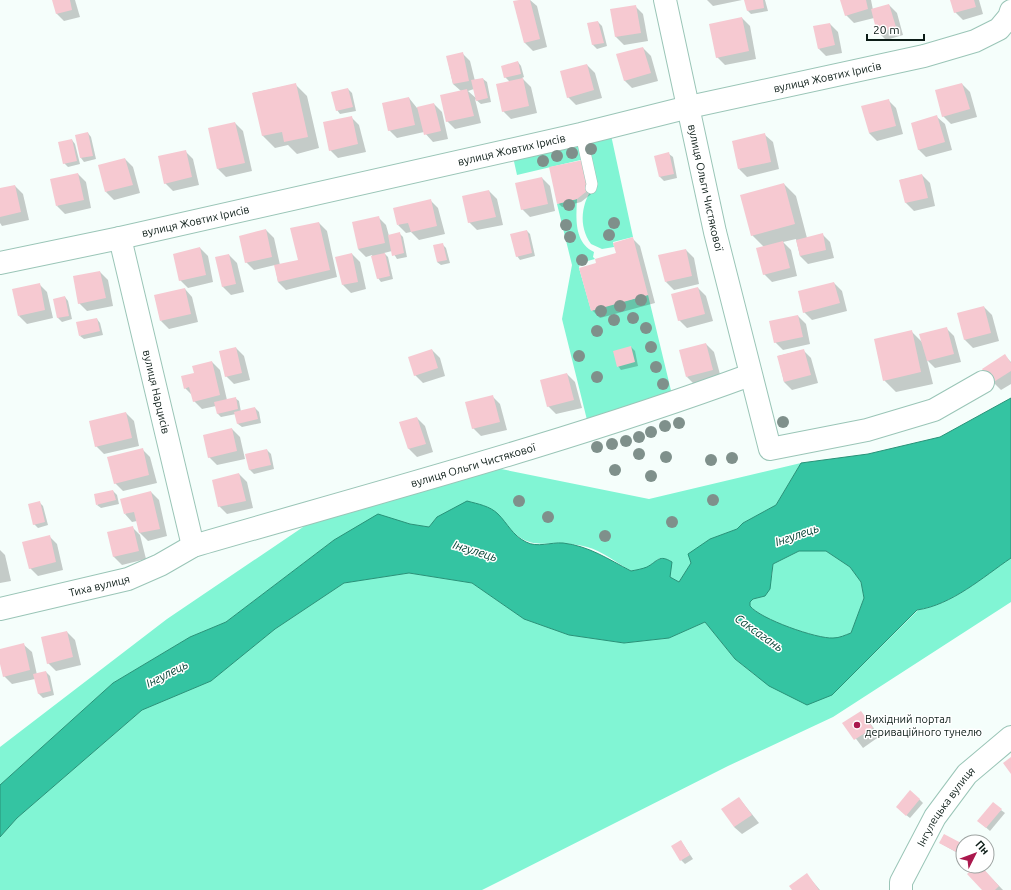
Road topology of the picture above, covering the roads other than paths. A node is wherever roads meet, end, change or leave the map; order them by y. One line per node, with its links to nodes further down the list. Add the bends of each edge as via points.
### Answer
1 (665, 0): 3 (street, вулиця Ольги Чистякової)
2 (1011, 11): 3 (street, вулиця Жовтих Ірисів, via 1010,17 999,29 976,41 924,56)
3 (689, 107): 4 (street, вулиця Жовтих Ірисів); 8 (street, вулиця Ольги Чистякової, via 715,232)
4 (581, 134): 5 (lane); 6 (street, вулиця Жовтих Ірисів)
5 (591, 188)
6 (120, 238): 7 (street, вулиця Жовтих Ірисів); 10 (street, вулиця Нарцисів)
7 (0, 263)
8 (750, 375): 9 (street, вулиця Ольги Чистякової, via 770,449 867,430 934,410); 10 (street, вулиця Ольги Чистякової, via 674,403 476,464)
9 (982, 382)
10 (193, 546): 11 (street, Тиха вулиця, via 160,565 128,579)
11 (0, 609)
12 (1011, 738): 13 (street, Інгулецька вулиця, via 967,774 935,817 901,882)
13 (901, 890)

